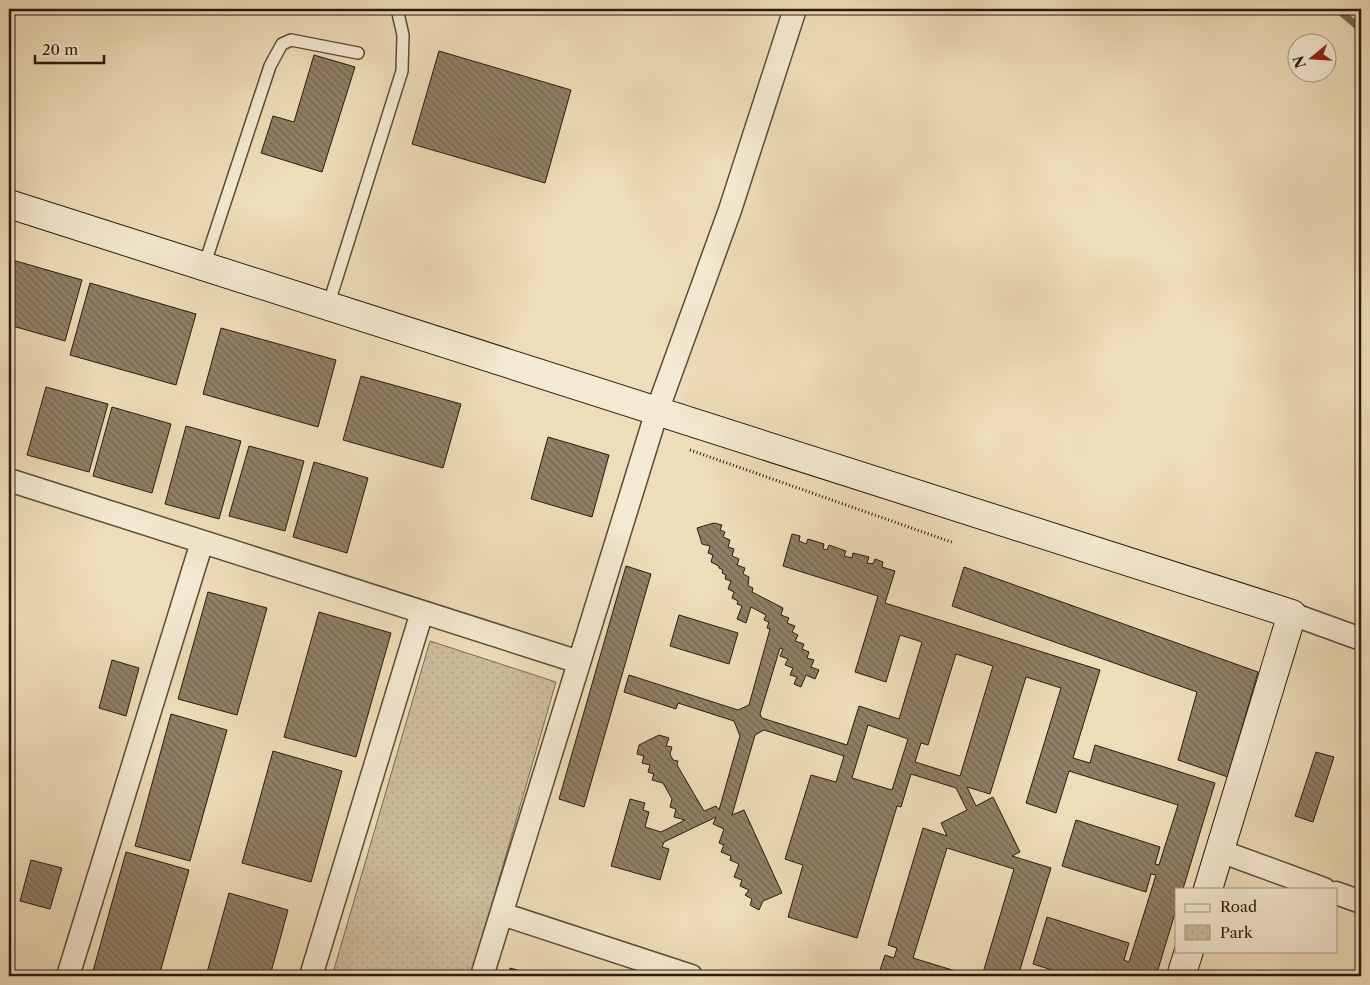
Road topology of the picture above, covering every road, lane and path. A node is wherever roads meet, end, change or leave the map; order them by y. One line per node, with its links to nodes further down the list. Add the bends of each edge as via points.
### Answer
1 (398, 9): 6 (lane, via 403,36 402,71)
2 (795, 9): 7 (street, via 730,210)
3 (358, 53): 5 (lane, via 291,40 282,44 270,66)
4 (9, 204): 5 (street)
5 (204, 266): 6 (street)
6 (328, 306): 7 (street)
7 (657, 411): 11 (street); 13 (street)
8 (9, 480): 9 (street)
9 (202, 542): 10 (street); 21 (street)
10 (422, 612): 13 (street); 22 (street)
11 (1292, 614): 12 (street); 14 (street)
12 (1361, 639)
13 (579, 662): 19 (street)
14 (1220, 851): 15 (street); 16 (street)
15 (1208, 888)
16 (1321, 888)
17 (1338, 894): 18 (street)
18 (1361, 902)
19 (502, 914): 23 (street); 24 (street)
20 (1189, 952): 25 (street)
21 (68, 976)
22 (311, 976)
23 (482, 976)
24 (691, 976)
25 (1181, 976)

